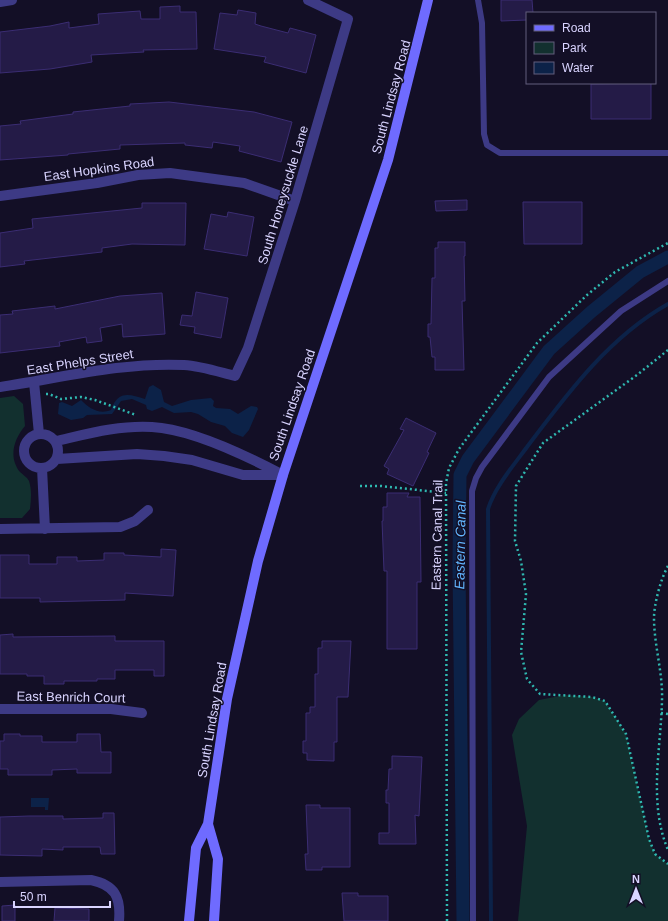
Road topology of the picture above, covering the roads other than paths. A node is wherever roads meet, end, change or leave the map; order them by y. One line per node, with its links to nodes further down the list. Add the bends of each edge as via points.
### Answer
1 (12, 0): 5 (street)
2 (308, 0): 8 (street, South Honeysuckle Lane, via 348,19)
3 (428, 0): 17 (main road, South Lindsay Road, via 388,160)
4 (478, 0): 6 (lane, via 482,23 484,134 487,145 500,153)
5 (0, 2)
6 (668, 153)
7 (0, 196): 8 (street, East Hopkins Road, via 138,175 170,173 244,183)
8 (295, 201): 10 (street, South Honeysuckle Lane, via 248,348)
9 (668, 281): 28 (lane, via 621,311 549,377 482,467 472,491)
10 (235, 376): 11 (street, East Phelps Street, via 186,365 146,365 89,371)
11 (34, 382): 12 (street, East Phelps Street); 13 (street)
12 (0, 387)
13 (39, 434): 14 (street, via 49,435); 16 (street, via 26,442 24,452 25,458 32,466)
14 (56, 441): 15 (street, via 59,450); 17 (street, via 122,428 153,427 205,440 247,456)
15 (57, 459): 16 (street, via 51,466); 17 (street, via 137,454 192,460 243,475)
16 (42, 468): 20 (street)
17 (282, 475): 23 (main road, South Lindsay Road, via 258,561 227,699)
18 (148, 510): 20 (street, via 120,527)
19 (0, 529): 20 (street)
20 (45, 529)
21 (0, 709): 22 (street, East Benrich Court, via 111,709)
22 (142, 713)
23 (208, 824): 26 (main road, South Lindsay Road, via 196,848); 27 (main road, South Lindsay Road, via 218,859)
24 (0, 882): 25 (street, via 91,880 104,883 114,892 118,902)
25 (119, 921)
26 (189, 921)
27 (214, 921)
28 (473, 921)

